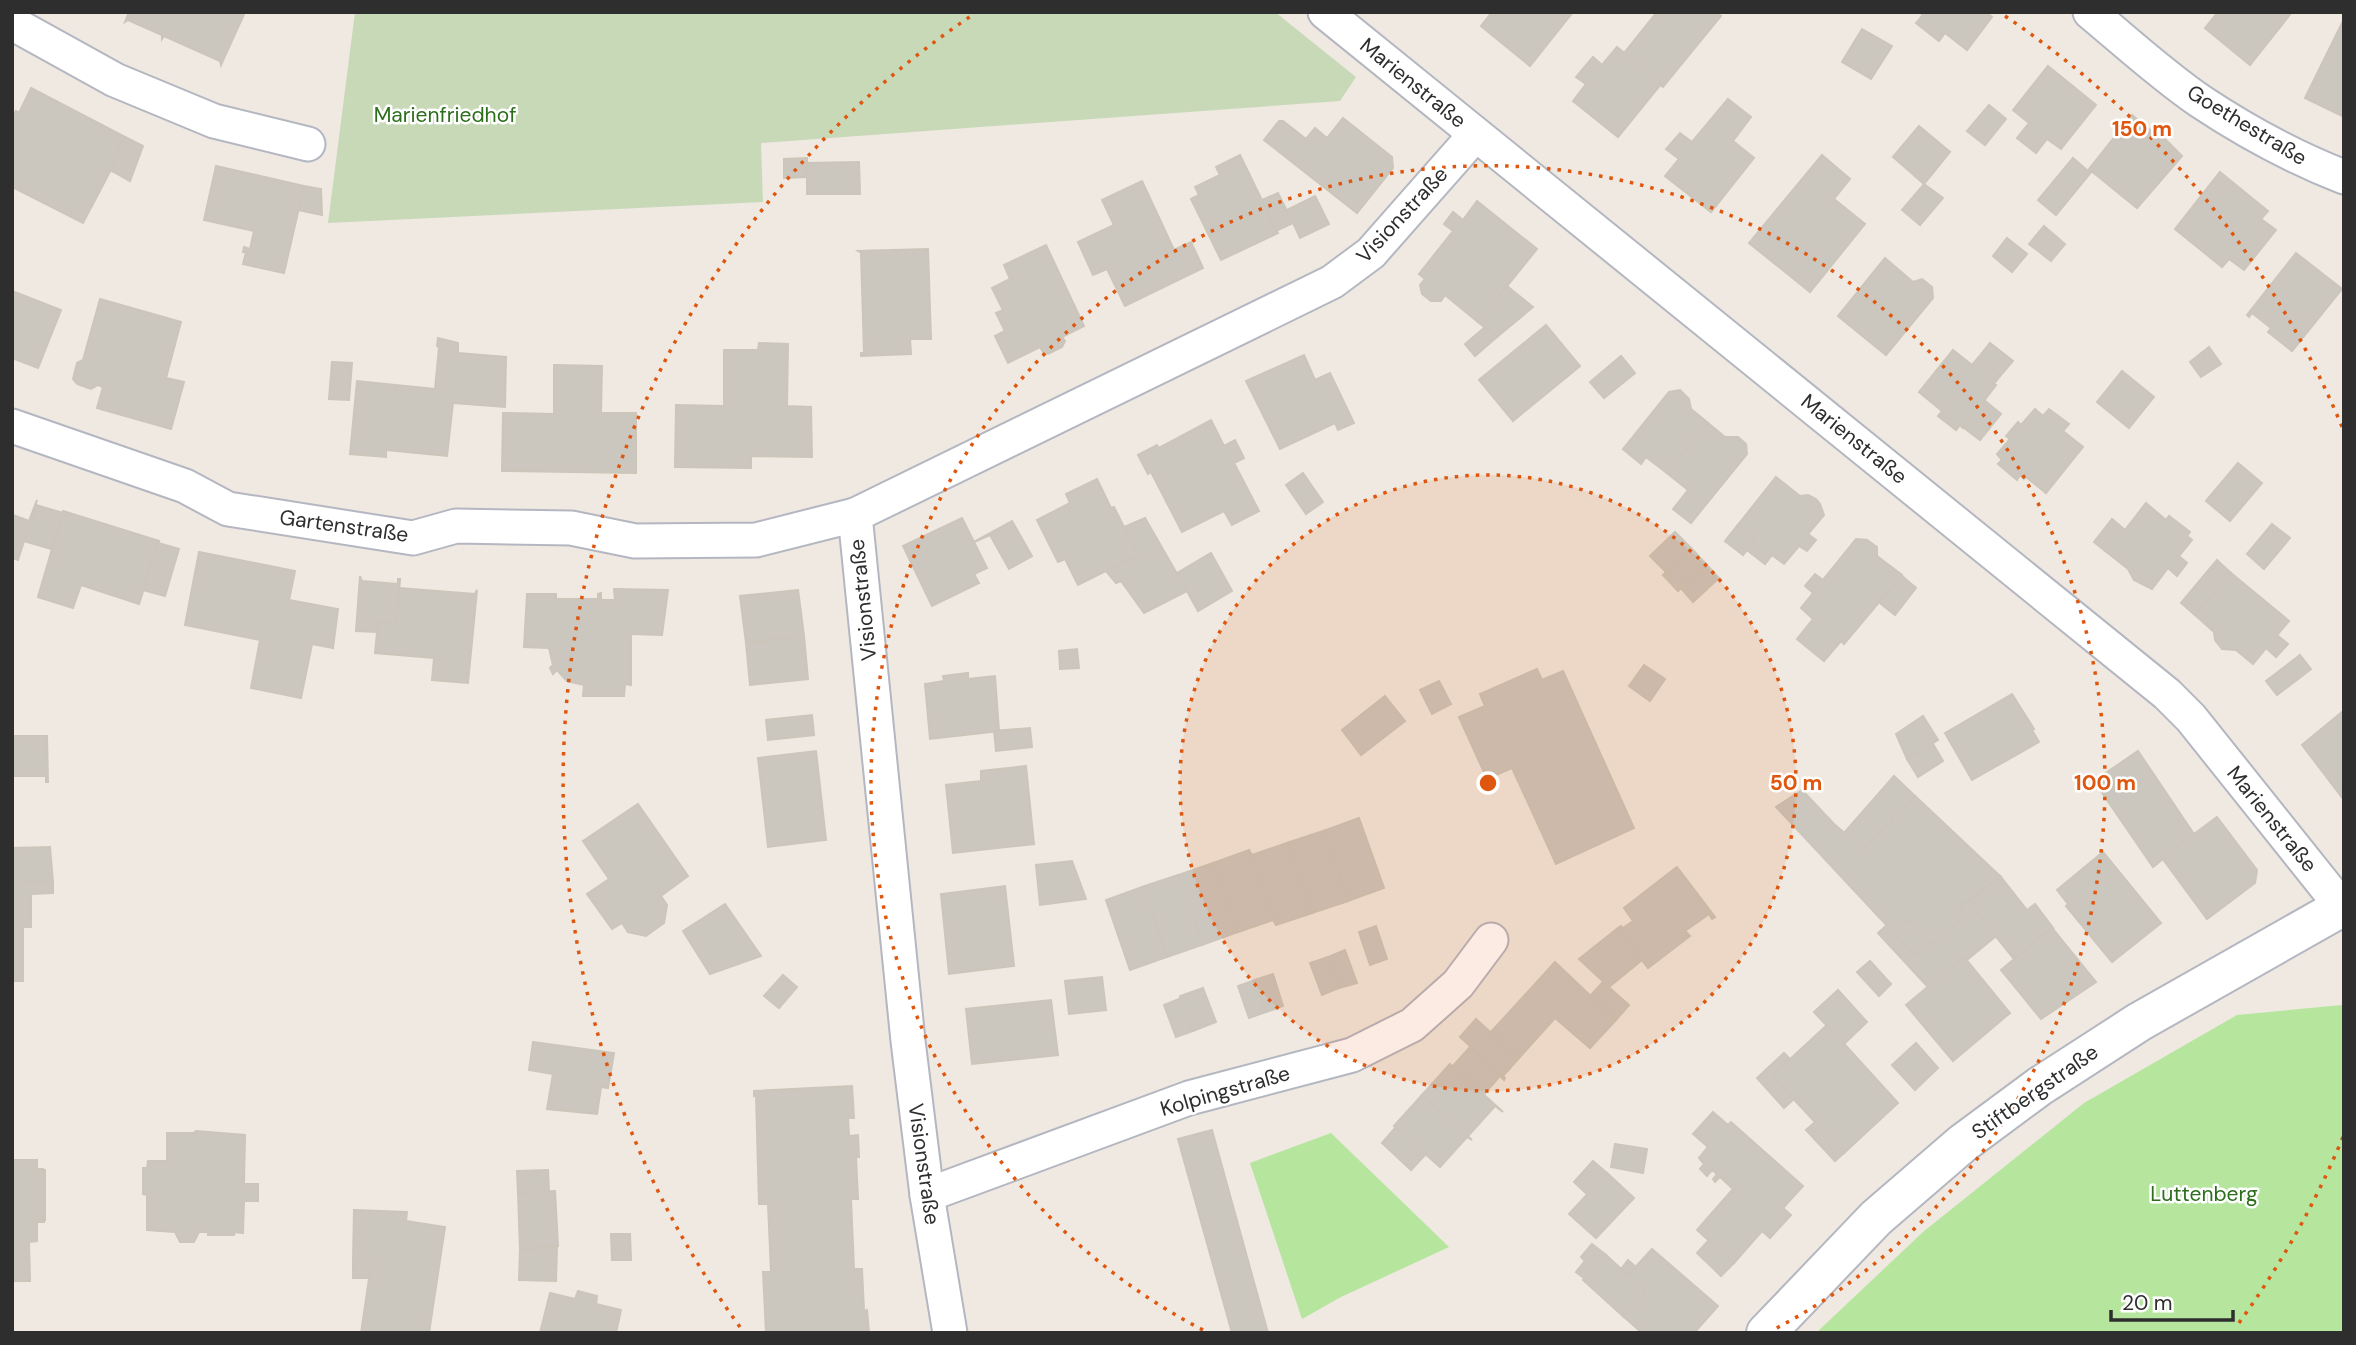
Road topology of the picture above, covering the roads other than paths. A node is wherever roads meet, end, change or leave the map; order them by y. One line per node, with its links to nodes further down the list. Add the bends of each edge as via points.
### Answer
1 (1325, 12): 4 (street, Marienstraße)
2 (2090, 12): 6 (street, Goethestraße, via 2199,100 2257,136)
3 (12, 23): 5 (street, via 115,80 214,121)
4 (1475, 135): 8 (street, Visionstraße, via 1371,253 1332,282); 9 (street, Marienstraße, via 2167,694 2192,718)
5 (308, 144)
6 (2344, 177)
7 (12, 426): 8 (street, Gartenstraße, via 185,486 228,509 413,538 456,526 571,528 635,541 756,540)
8 (855, 515): 11 (street, Visionstraße)
9 (2343, 907): 13 (street, Stiftbergstraße, via 2139,1022 2040,1086 1963,1143 1876,1218)
10 (1491, 940): 11 (street, Kolpingstraße, via 1458,984 1412,1025 1352,1055 1189,1098)
11 (927, 1195): 12 (street, Visionstraße)
12 (950, 1333)
13 (1766, 1333)

